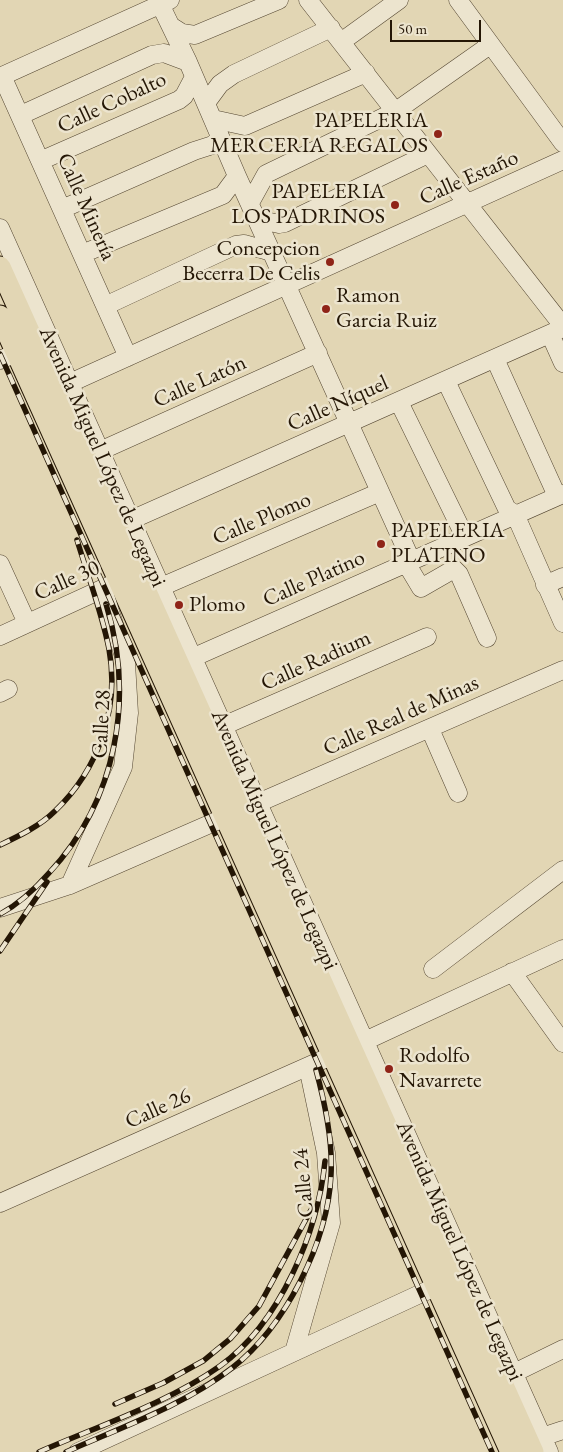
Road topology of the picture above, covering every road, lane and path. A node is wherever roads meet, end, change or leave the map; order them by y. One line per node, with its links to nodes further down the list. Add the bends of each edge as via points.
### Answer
1 (279, 0): 6 (street, via 195,35 182,33)
2 (308, 0): 7 (street)
3 (399, 0): 7 (street)
4 (458, 0): 8 (street)
5 (165, 2): 6 (street); 11 (street)
6 (171, 26): 9 (street)
7 (336, 35): 10 (street); 12 (street, via 234,74 220,84)
8 (490, 45): 13 (street); 16 (street)
9 (191, 69): 12 (street); 14 (street, via 164,54 152,55); 19 (street, Calle Cobalto, via 184,96 179,100)
10 (366, 73): 12 (street, via 245,126); 13 (street)
11 (1, 76): 14 (street, Calle Minería)
12 (209, 111): 15 (street)
13 (396, 111): 17 (street); 23 (street, via 266,174 261,179)
14 (21, 115): 19 (street, Calle Minería)
15 (222, 142): 20 (street); 22 (street, via 194,151)
16 (563, 143)
17 (428, 154): 21 (street); 23 (street, via 286,223 279,224)
18 (563, 160): 21 (street, Calle Estaño)
19 (40, 161): 22 (street, Calle Minería)
20 (237, 176): 23 (street); 26 (street, via 223,195)
21 (468, 203): 28 (street, Calle Estaño); 31 (street)
22 (62, 209): 26 (street, Calle Minería)
23 (253, 211): 25 (street)
24 (0, 228): 32 (street, Avenida Miguel López de Legazpi)
25 (272, 252): 28 (street); 29 (street, via 244,244 236,245)
26 (82, 254): 29 (street, Calle Minería)
27 (0, 267): 32 (main road, Avenida Miguel López de Legazpi)
28 (287, 285): 33 (street); 34 (street, Calle Estaño)
29 (105, 306): 34 (street, Calle Minería)
30 (0, 316): 32 (main road, Avenida Miguel López de Legazpi)
31 (559, 330): 35 (street, Calle Níquel); 36 (street)
32 (25, 349): 38 (main road, Avenida Miguel López de Legazpi)
33 (318, 353): 40 (street); 41 (street, Calle Latón)
34 (128, 357): 38 (street, Calle Estaño)
35 (496, 359): 37 (street, Calle Níquel); 43 (street)
36 (563, 363)
37 (446, 381): 39 (street, Calle Níquel); 44 (street, via 507,509)
38 (54, 390): 41 (street, Avenida Miguel López de Legazpi); 49 (main road, Avenida Miguel López de Legazpi)
39 (399, 402): 40 (street, Calle Níquel); 46 (street)
40 (349, 424): 42 (street); 45 (street, Calle Níquel)
41 (100, 451): 45 (street, Avenida Miguel López de Legazpi)
42 (380, 492): 47 (street); 52 (street, Calle Plomo)
43 (560, 495): 44 (street, Calle Platino)
44 (515, 514): 46 (street, Calle Platino); 51 (street)
45 (131, 520): 49 (street, Avenida Miguel López de Legazpi)
46 (465, 537): 47 (street, Calle Platino)
47 (408, 562): 57 (street, via 421,588 454,569); 58 (street, Calle Platino)
48 (0, 564): 53 (street)
49 (128, 577): 52 (street, Avenida Miguel López de Legazpi); 53 (street, Calle 30); 63 (main road, Avenida Miguel López de Legazpi); 65 (street, Calle 28, via 126,663 129,713 124,767)
50 (563, 577): 51 (street)
51 (545, 585): 54 (street)
52 (161, 587): 58 (street, Avenida Miguel López de Legazpi)
53 (27, 623): 55 (street, Calle 30)
54 (563, 623)
55 (0, 636)
56 (427, 637): 60 (street, Calle Radium)
57 (487, 638)
58 (192, 658): 60 (street, Avenida Miguel López de Legazpi)
59 (563, 670): 61 (street, Calle Real de Minas)
60 (223, 726): 63 (street, Avenida Miguel López de Legazpi)
61 (430, 729): 62 (street); 63 (street, Calle Real de Minas)
62 (458, 793)
63 (243, 810): 65 (street); 71 (main road, Avenida Miguel López de Legazpi)
64 (563, 870): 68 (street)
65 (70, 885): 66 (street)
66 (0, 908)
67 (563, 949): 69 (street, Calle 26)
68 (433, 969)
69 (512, 972): 70 (street); 71 (street, Calle 26)
70 (563, 1043)
71 (350, 1048): 72 (street, Calle 26); 74 (main road, Avenida Miguel López de Legazpi)
72 (308, 1067): 73 (street, Calle 26); 76 (street, Calle 24, via 326,1153 331,1223)
73 (0, 1203)
74 (453, 1279): 76 (street); 77 (street, Avenida Miguel López de Legazpi); 79 (main road, Avenida Miguel López de Legazpi); 81 (main road, Avenida Miguel López de Legazpi)
75 (563, 1349): 77 (street)
76 (294, 1352): 80 (street)
77 (514, 1373): 79 (street, Avenida Miguel López de Legazpi)
78 (563, 1430): 79 (street)
79 (541, 1447)
80 (78, 1452)
81 (511, 1452)

